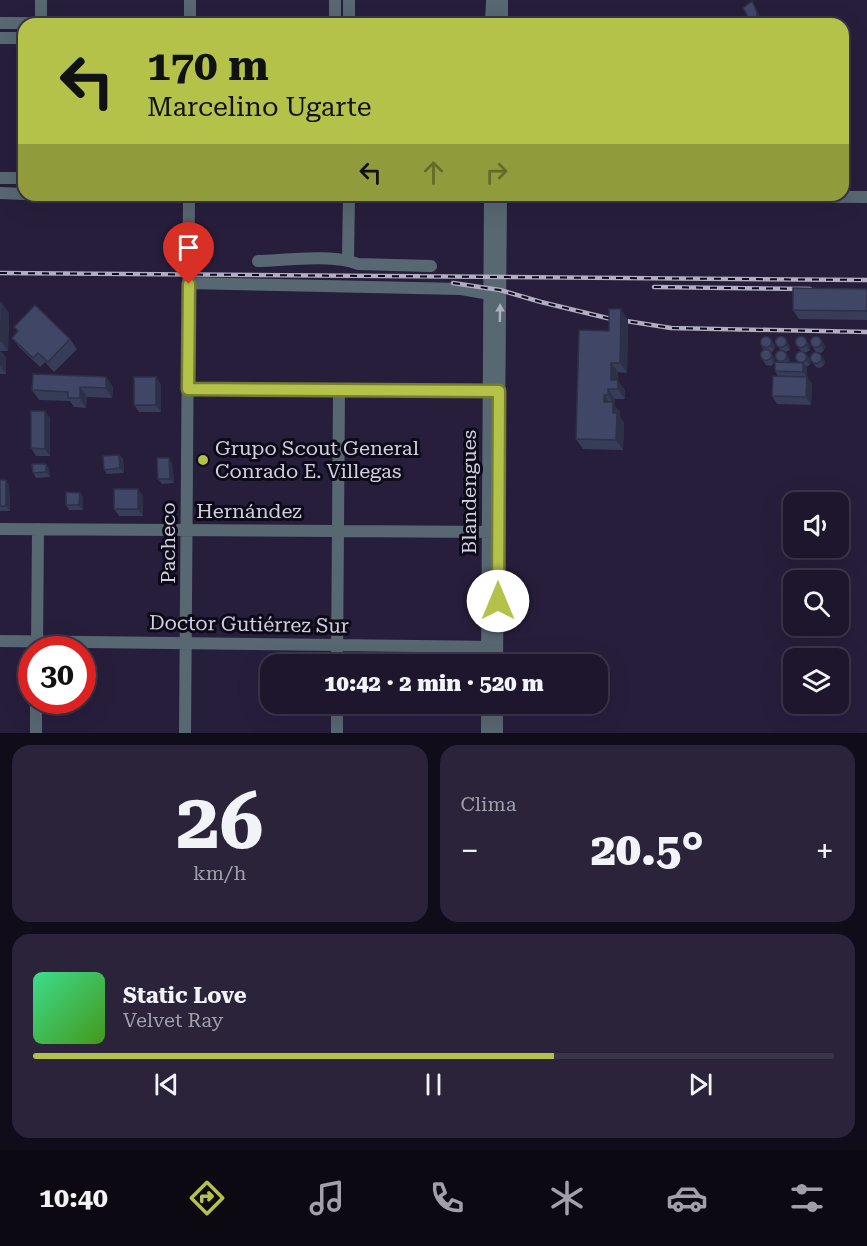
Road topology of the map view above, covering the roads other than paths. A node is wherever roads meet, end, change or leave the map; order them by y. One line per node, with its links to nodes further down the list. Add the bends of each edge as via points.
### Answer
1 (41, 0): 7 (street)
2 (190, 0): 8 (street)
3 (335, 0): 9 (street)
4 (349, 0): 10 (street)
5 (492, 0): 11 (street)
6 (502, 0): 12 (street)
7 (41, 18)
8 (190, 18)
9 (335, 18)
10 (349, 18)
11 (491, 18)
12 (502, 18)
13 (0, 23): 14 (street)
14 (18, 23)
15 (0, 38): 16 (street)
16 (18, 38)
17 (0, 178): 18 (street)
18 (18, 178)
19 (0, 193): 20 (street)
20 (18, 194)
21 (849, 197): 22 (street)
22 (867, 197)
23 (189, 201): 30 (street, Pacheco)
24 (349, 201): 26 (street)
25 (496, 201): 29 (street)
26 (348, 260): 27 (street); 28 (street, via 358,264)
27 (258, 261)
28 (431, 266)
29 (495, 276): 31 (street); 34 (street, one-way to 29)
30 (188, 279): 31 (street, via 461,289); 32 (street, Pacheco)
31 (490, 294): 34 (street)
32 (188, 389): 33 (street); 37 (street, Pacheco)
33 (339, 390): 34 (street); 38 (street)
34 (494, 391): 39 (street, Blandengues)
35 (0, 529): 36 (street, Hernández)
36 (38, 529): 37 (street, Hernández); 40 (street)
37 (187, 530): 38 (street, Hernández); 43 (street, Pacheco)
38 (338, 531): 39 (street, Hernández); 45 (street)
39 (493, 532): 46 (street, Blandengues)
40 (37, 636)
41 (0, 641): 42 (street, Doctor Gutiérrez Sur)
42 (18, 643)
43 (187, 643): 44 (street, Doctor Gutiérrez Sur); 45 (street, Doctor Gutiérrez Sur); 55 (street, Pacheco)
44 (96, 645)
45 (337, 645): 46 (street, Doctor Gutiérrez Sur); 47 (street)
46 (492, 647): 48 (street, Blandengues); 49 (street, Blandengues)
47 (337, 654)
48 (490, 654)
49 (494, 654)
50 (36, 714): 54 (street)
51 (337, 714): 56 (street)
52 (487, 714): 57 (street)
53 (497, 714): 58 (street)
54 (36, 733)
55 (185, 733)
56 (337, 733)
57 (487, 733)
58 (497, 733)

